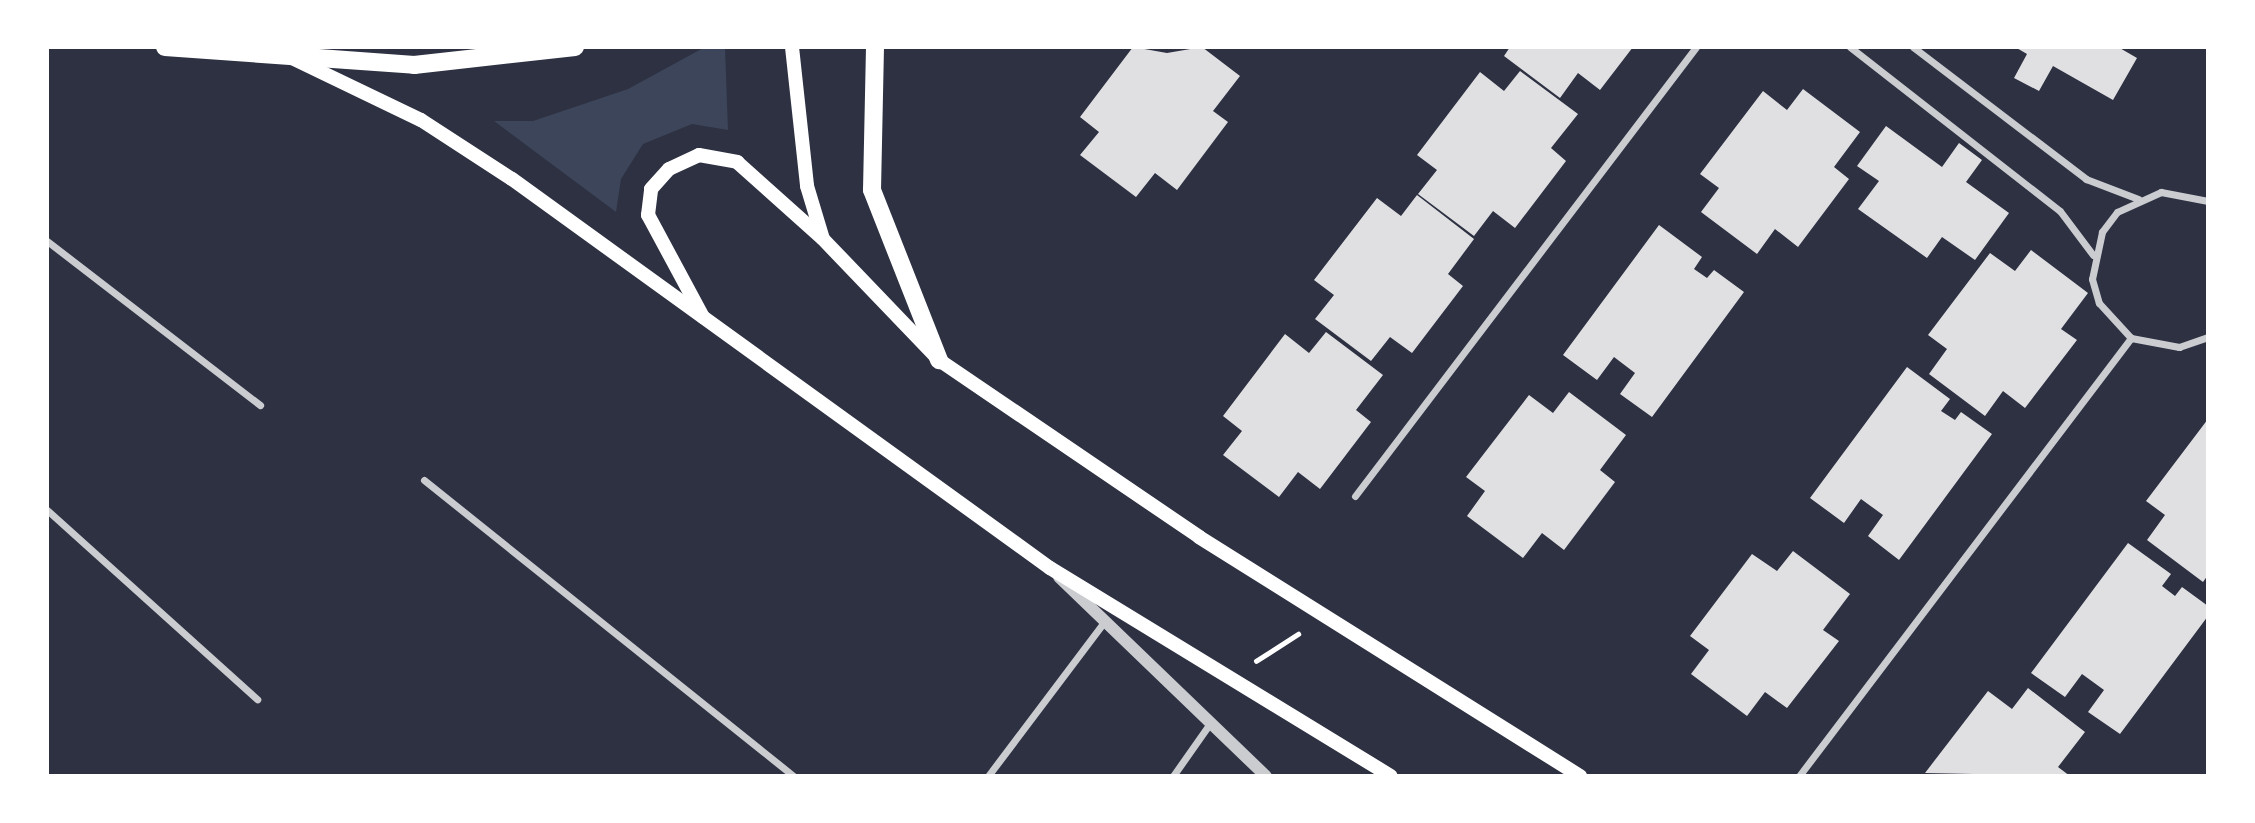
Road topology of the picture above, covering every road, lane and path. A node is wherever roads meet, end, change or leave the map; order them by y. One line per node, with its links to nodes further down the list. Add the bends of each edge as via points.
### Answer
1 (165, 47): 8 (main road)
2 (575, 47): 8 (main road, via 414,65)
3 (792, 47): 11 (main road, via 807,186)
4 (875, 47): 17 (main road, via 872,190)
5 (1696, 47): 20 (street)
6 (1850, 47): 13 (street, via 2060,211)
7 (1913, 47): 9 (street, via 2085,179)
8 (292, 58): 14 (main road, via 432,127)
9 (2138, 199): 10 (street, via 2161,192); 13 (street, via 2117,212)
10 (2208, 201)
11 (823, 239): 14 (main road, via 737,162 699,155 669,169 651,189 649,215); 17 (main road)
12 (47, 240): 18 (street)
13 (2094, 255): 15 (street, via 2099,303)
14 (707, 323): 22 (main road)
15 (2131, 338): 16 (street, via 2179,347); 34 (street)
16 (2206, 340)
17 (939, 359): 23 (main road)
18 (260, 405)
19 (424, 481): 28 (street)
20 (1354, 496)
21 (47, 510): 26 (street)
22 (1050, 568): 24 (street); 25 (main road)
23 (1326, 617): 25 (path); 33 (main road)
24 (1104, 622): 27 (street); 29 (street)
25 (1230, 678): 32 (main road)
26 (257, 699)
27 (1211, 722): 30 (street); 31 (street)
28 (794, 776)
29 (988, 776)
30 (1173, 776)
31 (1266, 776)
32 (1391, 776)
33 (1580, 776)
34 (1799, 776)

